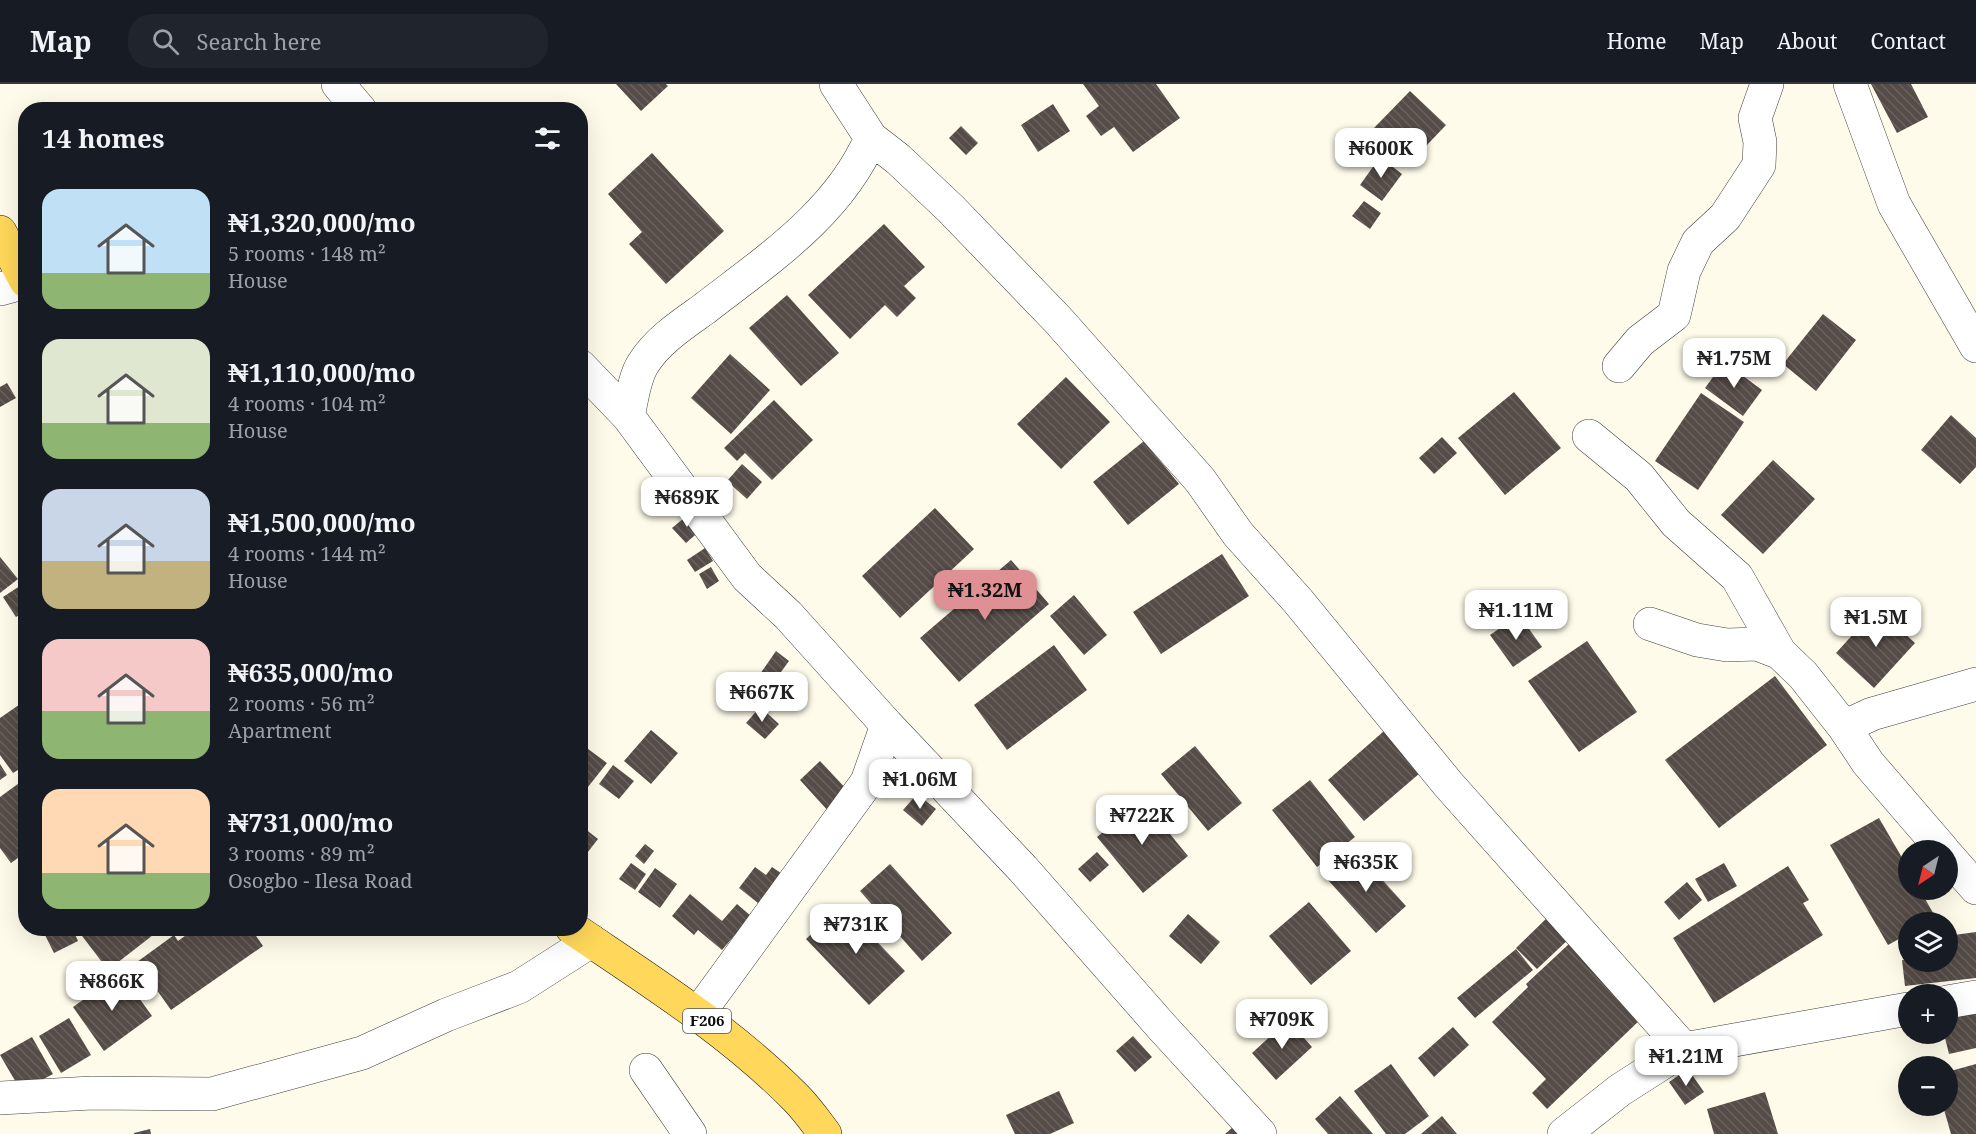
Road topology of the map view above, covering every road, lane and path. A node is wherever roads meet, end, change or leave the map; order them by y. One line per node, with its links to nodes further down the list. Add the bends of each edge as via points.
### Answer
1 (338, 84): 5 (street)
2 (836, 84): 6 (street)
3 (1767, 84): 12 (street, via 1755,118 1759,165 1725,218 1698,242 1684,271 1674,315 1640,341)
4 (1850, 84): 11 (street, via 1894,204)
5 (353, 102)
6 (871, 138): 14 (street, via 861,161 838,193 806,227 772,258 683,324 642,364); 32 (street, via 951,209 1058,320 1200,480 1238,534 1448,784)
7 (0, 232): 8 (main road)
8 (18, 267)
9 (18, 284): 10 (street)
10 (0, 289)
11 (1976, 346)
12 (1619, 366)
13 (588, 374): 14 (street)
14 (628, 416): 19 (street, via 747,577 788,615)
15 (1589, 436): 17 (street, via 1640,477 1676,523 1737,577)
16 (1650, 624): 17 (street, via 1696,640 1757,644)
17 (1780, 653): 20 (street, via 1803,675)
18 (1976, 684): 20 (street, via 1872,714)
19 (887, 725): 21 (street); 22 (street)
20 (1844, 727): 23 (street, via 1868,764)
21 (927, 765): 22 (street); 37 (street)
22 (867, 782): 31 (street)
23 (1934, 840)
24 (1958, 868): 25 (street)
25 (1976, 888)
26 (581, 936): 34 (street, via 519,987 362,1053 212,1094 92,1093)
27 (583, 936): 31 (main road, F206)
28 (1976, 997): 29 (street)
29 (1958, 1000)
30 (1898, 1011): 32 (street)
31 (698, 1014): 36 (main road, F206, via 772,1075)
32 (1684, 1049): 38 (street, via 1620,1090)
33 (646, 1070): 35 (street)
34 (0, 1098)
35 (690, 1134)
36 (825, 1134)
37 (1260, 1134)
38 (1564, 1134)

